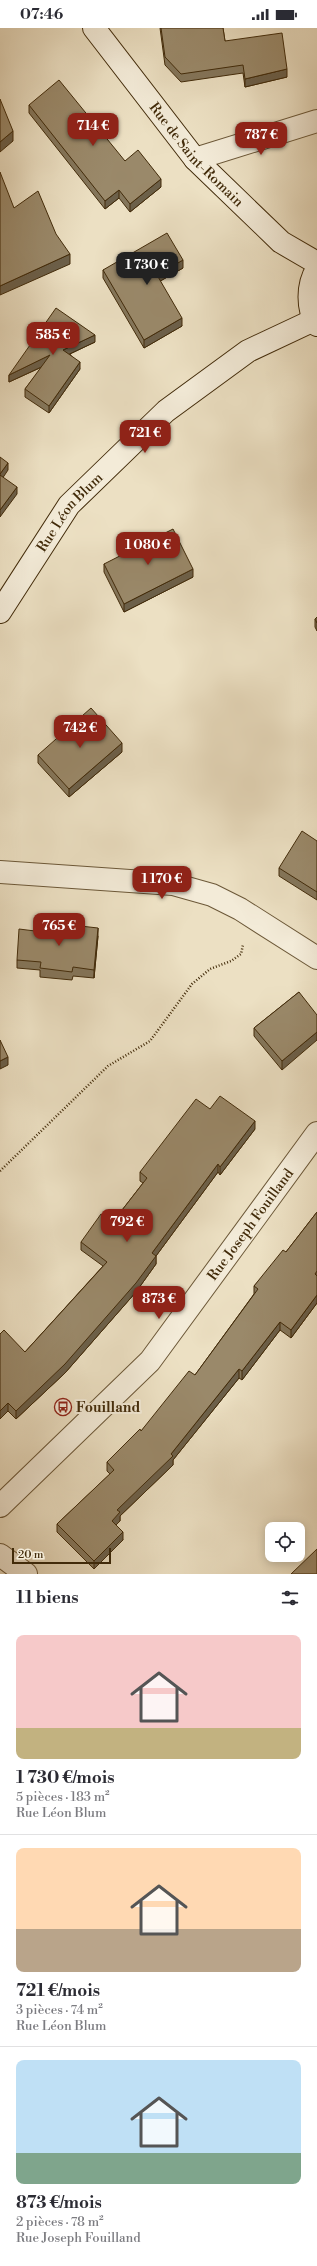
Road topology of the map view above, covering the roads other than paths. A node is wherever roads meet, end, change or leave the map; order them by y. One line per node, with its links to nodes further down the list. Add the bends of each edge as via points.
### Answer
1 (94, 28): 3 (street, Rue de Saint-Romain)
2 (317, 121): 3 (street)
3 (195, 158): 4 (street, Rue de Saint-Romain, via 281,242)
4 (317, 263)
5 (317, 269): 6 (street, via 310,289 310,305)
6 (315, 323): 7 (street, Rue Léon Blum, via 248,350 166,411 69,505)
7 (0, 612)
8 (0, 872): 9 (street, via 173,884 212,895 251,916)
9 (317, 958)
10 (317, 1133): 11 (street, Rue Joseph Fouilland, via 150,1361)
11 (0, 1506)
12 (0, 1555): 13 (street)
13 (26, 1574)

